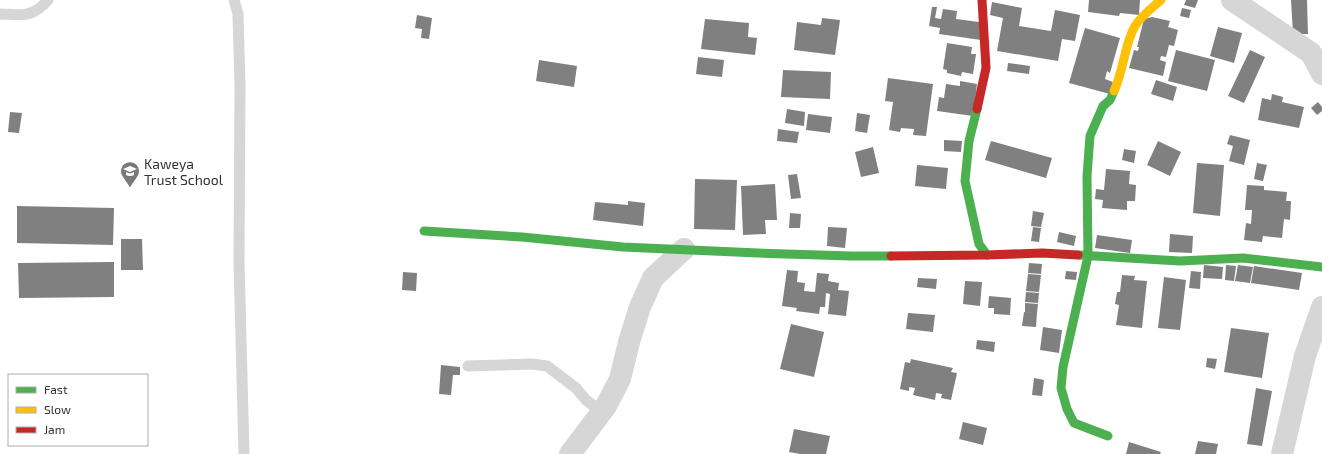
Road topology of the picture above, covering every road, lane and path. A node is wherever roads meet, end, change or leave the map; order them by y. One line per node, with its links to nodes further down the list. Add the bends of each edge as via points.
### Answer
1 (48, 0): 6 (lane, via 38,10 26,15)
2 (234, 0): 17 (lane, via 238,14 240,86 239,262)
3 (982, 0): 10 (street, via 986,68 969,141 965,181 979,244)
4 (1161, 0): 11 (street, via 1135,26 1120,78 1110,100 1103,106 1090,136 1087,182)
5 (1232, 0): 7 (street, via 1311,53)
6 (0, 14)
7 (1322, 74)
8 (424, 231): 9 (street, via 623,247)
9 (684, 249): 10 (street, via 850,256); 15 (street, via 653,278 640,307 620,379)
10 (987, 255): 11 (street, via 1042,253)
11 (1088, 256): 12 (street, via 1180,261 1243,258); 16 (street, via 1062,366 1061,388 1074,423)
12 (1322, 267)
13 (1322, 307): 19 (street, via 1305,356)
14 (468, 366): 15 (lane, via 547,366 576,388 594,406)
15 (606, 406): 18 (street)
16 (1108, 436)
17 (244, 454)
18 (570, 454)
19 (1282, 454)

